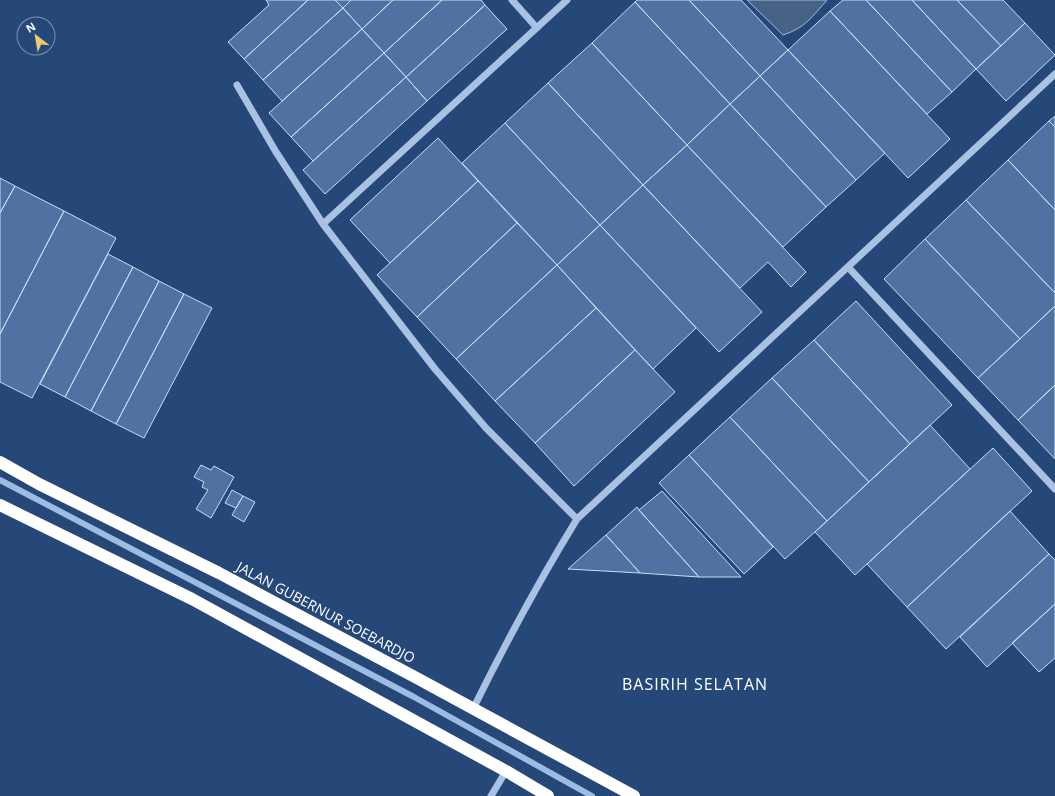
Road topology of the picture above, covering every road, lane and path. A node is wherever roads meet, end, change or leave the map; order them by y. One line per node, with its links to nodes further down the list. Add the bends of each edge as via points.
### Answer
1 (512, 0): 3 (street)
2 (567, 0): 3 (street)
3 (537, 28): 6 (street)
4 (1055, 74): 7 (street)
5 (237, 85): 6 (street, via 276,152)
6 (323, 224): 11 (street, via 435,369 486,428)
7 (848, 267): 9 (street); 11 (street)
8 (0, 462): 12 (highway, JALAN GUBERNUR SOEBARDJO, via 219,573)
9 (1055, 489)
10 (0, 505): 13 (highway, via 192,599)
11 (577, 519): 12 (street, via 547,568)
12 (473, 709): 16 (highway, JALAN GUBERNUR SOEBARDJO)
13 (506, 771): 14 (street); 15 (highway)
14 (491, 796)
15 (548, 796)
16 (634, 796)

